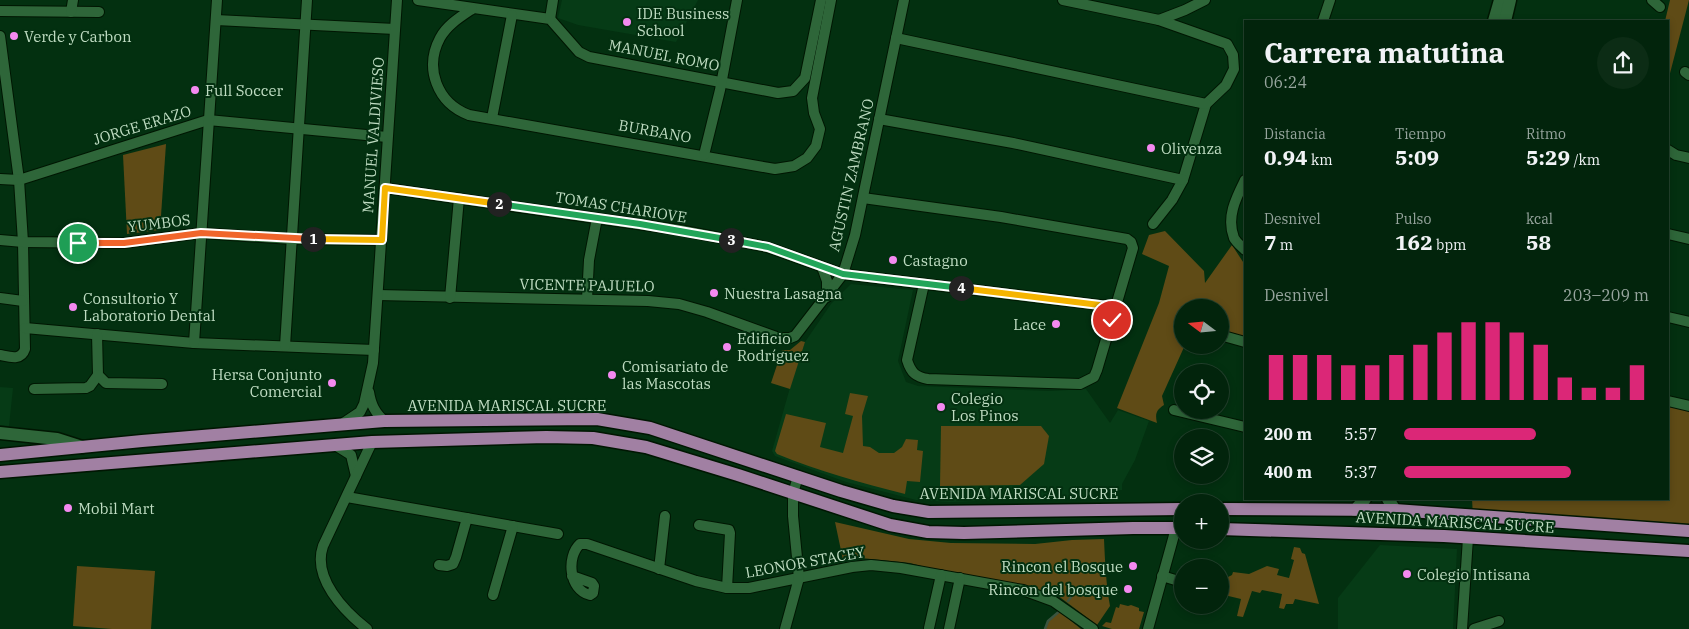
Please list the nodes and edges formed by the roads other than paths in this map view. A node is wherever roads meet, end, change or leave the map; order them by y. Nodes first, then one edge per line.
1 (73, 0) edge
2 (218, 0) edge
3 (308, 0) edge
4 (397, 0) edge
5 (418, 0) edge
6 (553, 0) edge
7 (737, 0) edge
8 (821, 0) edge
9 (832, 0) edge
10 (904, 0) edge
11 (1063, 0) edge
12 (1205, 0) edge
13 (1330, 0) edge
14 (1500, 0) edge
15 (1510, 0) edge
16 (472, 9) junction
17 (1185, 10) junction
18 (0, 11) edge
19 (71, 12) junction
20 (99, 12) dead end
21 (512, 15) junction
22 (550, 19) junction
23 (216, 20) junction
24 (1159, 20) junction
25 (1323, 20) edge
26 (1494, 20) edge
27 (1505, 20) edge
28 (306, 26) junction
29 (395, 29) junction
30 (1188, 30) junction
31 (0, 36) edge
32 (896, 38) junction
33 (722, 81) junction
34 (1206, 104) junction
35 (492, 118) junction
36 (880, 119) junction
37 (208, 120) junction
38 (300, 129) junction
39 (387, 137) junction
40 (1669, 151) edge
41 (704, 155) junction
42 (1689, 158) edge
43 (0, 179) edge
44 (19, 180) junction
45 (1183, 180) junction
46 (1244, 182) edge
47 (385, 188) junction
48 (459, 198) junction
49 (863, 198) junction
50 (597, 218) junction
51 (1153, 224) dead end
52 (201, 233) junction
53 (1669, 234) edge
54 (292, 239) junction
55 (1689, 239) edge
56 (0, 240) edge
57 (382, 240) junction
58 (23, 242) junction
59 (1244, 249) edge
60 (822, 267) junction
61 (843, 274) junction
62 (924, 284) junction
63 (378, 295) junction
64 (827, 297) junction
65 (0, 298) edge
66 (450, 298) junction
67 (587, 299) junction
68 (23, 301) junction
69 (1116, 307) junction
70 (1669, 317) edge
71 (1689, 322) edge
72 (25, 328) junction
73 (97, 334) junction
74 (790, 338) joint
75 (1229, 338) edge
76 (1244, 342) edge
77 (194, 343) junction
78 (285, 346) junction
79 (374, 350) junction
80 (0, 355) edge
81 (98, 375) junction
82 (162, 384) dead end
83 (34, 389) dead end
84 (368, 391) junction
85 (1669, 401) edge
86 (1689, 406) edge
87 (1212, 419) edge
88 (384, 421) junction
89 (465, 421) junction
90 (340, 425) junction
91 (1244, 427) edge
92 (0, 432) edge
93 (465, 439) junction
94 (372, 442) junction
95 (334, 444) junction
96 (82, 447) junction
97 (0, 455) edge
98 (0, 472) edge
99 (356, 476) junction
100 (798, 476) junction
101 (792, 494) junction
102 (348, 497) junction
103 (1364, 500) edge
104 (1389, 500) edge
105 (1174, 509) edge
106 (1229, 509) edge
107 (1355, 510) junction
108 (1395, 510) junction
109 (665, 516) dead end
110 (467, 518) junction
111 (699, 525) dead end
112 (513, 526) junction
113 (1174, 528) edge
114 (1229, 529) edge
115 (1689, 530) edge
116 (558, 534) dead end
117 (1468, 538) junction
118 (1174, 542) edge
119 (1689, 551) edge
120 (439, 565) dead end
121 (659, 569) junction
122 (940, 575) junction
123 (572, 576) dead end
124 (1162, 576) junction
125 (799, 578) junction
126 (960, 578) junction
127 (1174, 580) edge
128 (727, 588) junction
129 (493, 595) dead end
130 (1500, 621) dead end
131 (929, 628) edge
132 (367, 629) edge
133 (785, 629) edge
134 (949, 629) edge
135 (1093, 629) edge
136 (1148, 629) edge
137 (1462, 629) edge
138 (1474, 629) edge

1 - 19 street
2 - 23 street
3 - 28 street
4 - 29 street, MANUEL VALDIVIESO
5 - 16 street
6 - 22 street
7 - 33 street
8 - 33 street, MANUEL ROMO
9 - 41 street, BURBANO
10 - 32 street, AGUSTIN ZAMBRANO
11 - 24 street
12 - 17 street
13 - 25 street
14 - 26 main road
15 - 27 main road
16 - 21 street
16 - 35 street, BURBANO
17 - 24 street
17 - 30 street
18 - 19 street
19 - 20 street
21 - 22 street
21 - 35 street
22 - 33 street, MANUEL ROMO
23 - 28 street
23 - 37 street
24 - 30 street
28 - 29 street
28 - 38 street
29 - 39 street, MANUEL VALDIVIESO
30 - 34 street
31 - 44 street
32 - 34 street
32 - 36 street, AGUSTIN ZAMBRANO
33 - 41 street
34 - 45 street
35 - 41 street, BURBANO
36 - 45 street
36 - 49 street, AGUSTIN ZAMBRANO
37 - 38 street, JORGE ERAZO
37 - 44 street, JORGE ERAZO
37 - 52 street
38 - 39 street, JORGE ERAZO
38 - 54 street
39 - 47 street, MANUEL VALDIVIESO
40 - 42 street
43 - 44 street, JORGE ERAZO
44 - 58 street
45 - 51 street
46 - 59 street
47 - 48 street, TOMAS CHARIOVE
47 - 57 street, MANUEL VALDIVIESO
48 - 50 street, TOMAS CHARIOVE
48 - 66 street
49 - 61 street, AGUSTIN ZAMBRANO
49 - 69 street
50 - 60 street, TOMAS CHARIOVE
50 - 67 street
52 - 54 street, YUMBOS
52 - 58 street, YUMBOS
52 - 77 street
53 - 55 street
54 - 57 street, YUMBOS
54 - 78 street
56 - 58 street, YUMBOS
57 - 63 street, MANUEL VALDIVIESO
58 - 68 street
60 - 61 street, TOMAS CHARIOVE
60 - 64 street
61 - 62 street, TOMAS CHARIOVE
61 - 64 street, AGUSTIN ZAMBRANO
62 - 69 street, TOMAS CHARIOVE
62 - 69 street
63 - 66 street, VICENTE PAJUELO
63 - 79 street, MANUEL VALDIVIESO
64 - 74 street, AGUSTIN ZAMBRANO
65 - 68 street
66 - 67 street, VICENTE PAJUELO
67 - 74 street, VICENTE PAJUELO
68 - 72 street
70 - 71 street
72 - 73 street
72 - 80 street
73 - 77 street
73 - 81 street
75 - 76 street
77 - 78 street
78 - 79 street
79 - 84 street, MANUEL VALDIVIESO
81 - 82 street
81 - 83 street
84 - 88 street, MANUEL VALDIVIESO
84 - 90 street, MANUEL VALDIVIESO
85 - 86 street
87 - 91 street
88 - 89 main road, AVENIDA MARISCAL SUCRE
88 - 90 main road, AVENIDA MARISCAL SUCRE
89 - 93 main road
89 - 100 main road, AVENIDA MARISCAL SUCRE
90 - 96 main road, AVENIDA MARISCAL SUCRE
92 - 96 main road
93 - 94 main road
93 - 101 main road
94 - 95 main road
94 - 99 street
95 - 98 main road
95 - 99 street
96 - 97 main road, AVENIDA MARISCAL SUCRE
99 - 102 street
100 - 101 street
100 - 105 main road, AVENIDA MARISCAL SUCRE
101 - 113 main road
101 - 125 street
102 - 110 street
102 - 132 street
103 - 107 main road
104 - 108 main road
106 - 107 main road, AVENIDA MARISCAL SUCRE
107 - 108 main road, AVENIDA MARISCAL SUCRE
108 - 115 main road, AVENIDA MARISCAL SUCRE
109 - 121 street
110 - 112 street
110 - 120 street
111 - 128 street
112 - 116 street
112 - 129 street
114 - 117 main road, AVENIDA MARISCAL SUCRE
117 - 119 main road, AVENIDA MARISCAL SUCRE
117 - 137 street
118 - 124 street
121 - 123 street, LEONOR STACEY
121 - 128 street, LEONOR STACEY
122 - 125 street, LEONOR STACEY
122 - 126 street, LEONOR STACEY
122 - 131 street
124 - 127 street
124 - 136 street
125 - 128 street, LEONOR STACEY
125 - 133 street
126 - 134 street
126 - 135 street, LEONOR STACEY
130 - 138 street

